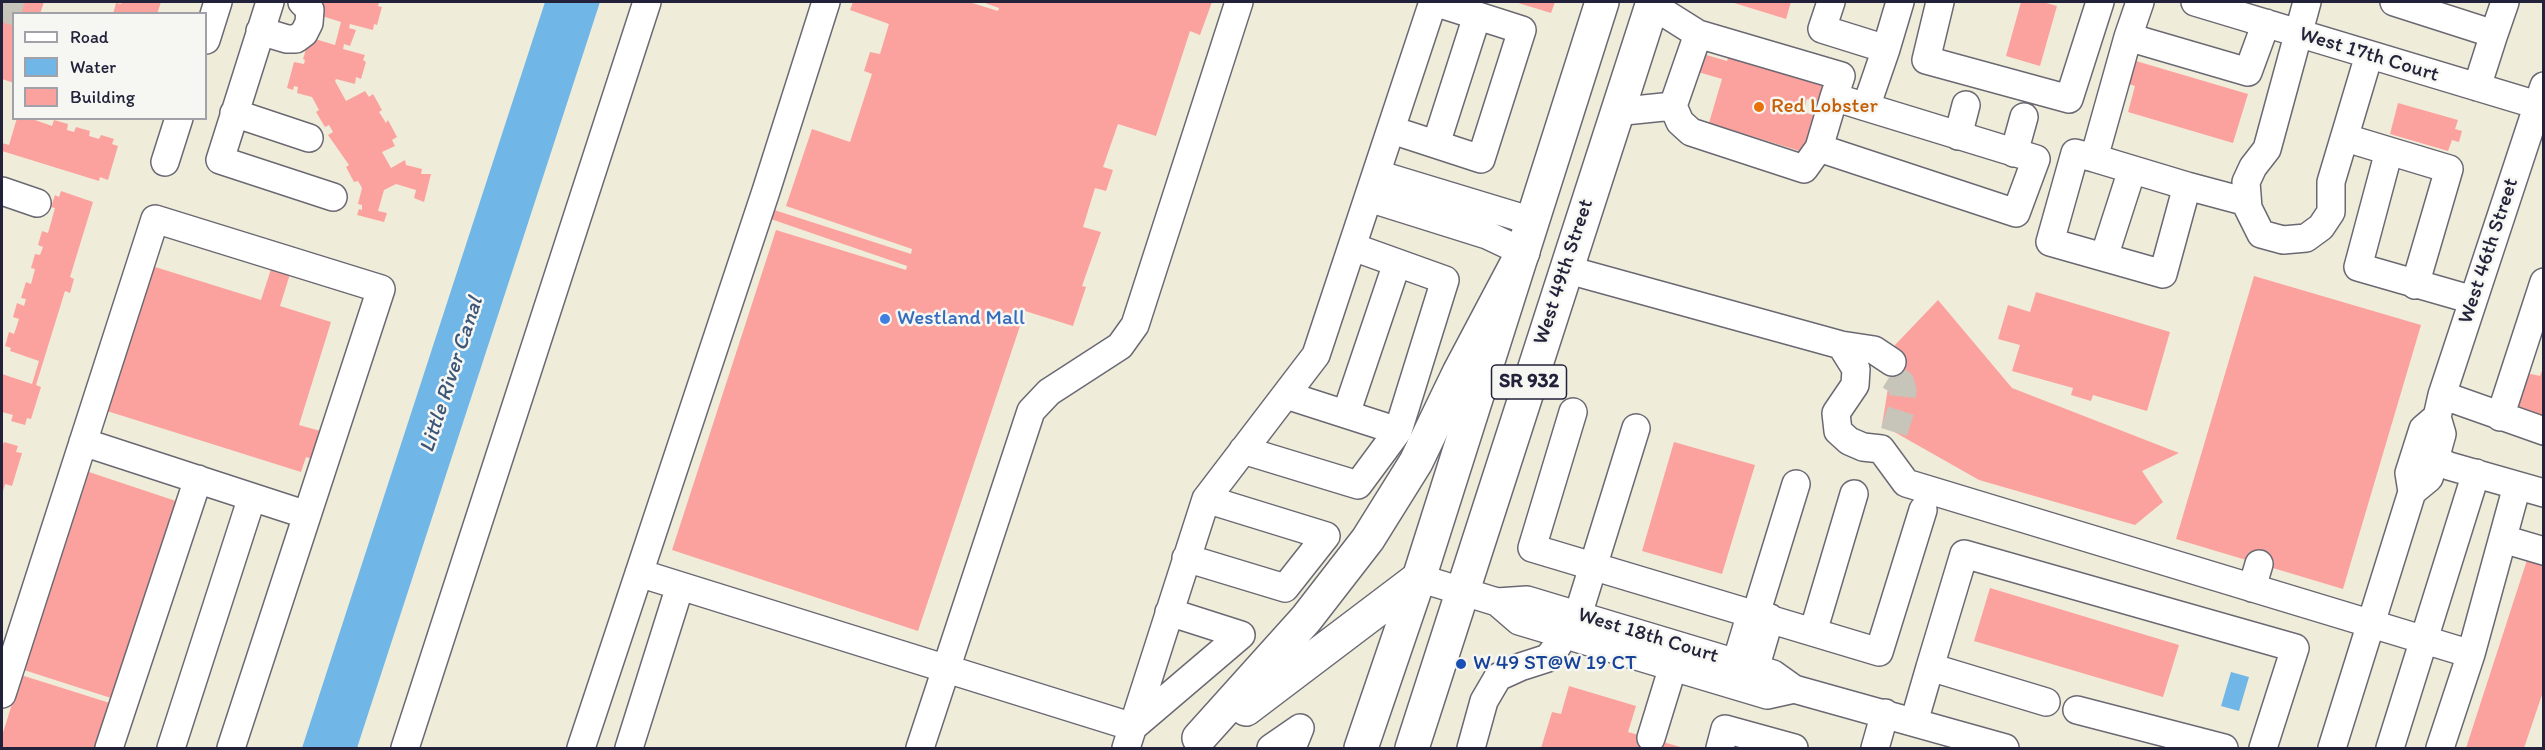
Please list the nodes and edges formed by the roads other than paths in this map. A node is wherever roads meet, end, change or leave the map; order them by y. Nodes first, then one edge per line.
1 (218, 2) edge
2 (270, 2) edge
3 (302, 2) edge
4 (647, 2) edge
5 (826, 2) edge
6 (1239, 2) edge
7 (1434, 2) edge
8 (1602, 2) edge
9 (1831, 2) edge
10 (1900, 2) edge
11 (1940, 2) edge
12 (2100, 2) edge
13 (2140, 2) edge
14 (2194, 2) edge
15 (2307, 2) edge
16 (2394, 2) edge
17 (2505, 2) edge
18 (1652, 3) edge
19 (2448, 10) edge
20 (1477, 16) junction
21 (2266, 23) junction
22 (260, 31) junction
23 (2299, 33) junction
24 (1698, 34) junction
25 (2494, 34) junction
26 (207, 37) edge
27 (2128, 37) junction
28 (1886, 49) junction
29 (2369, 55) junction
30 (2477, 87) junction
31 (1834, 97) junction
32 (2541, 100) edge
33 (1966, 105) dead end
34 (1673, 106) junction
35 (1866, 107) junction
36 (1616, 112) junction
37 (234, 113) junction
38 (2024, 117) dead end
39 (178, 120) edge
40 (1392, 130) junction
41 (1958, 136) junction
42 (309, 138) dead end
43 (2346, 138) junction
44 (1436, 144) junction
45 (1819, 148) junction
46 (2389, 151) junction
47 (2014, 153) junction
48 (2094, 158) junction
49 (165, 162) dead end
50 (2132, 170) junction
51 (1373, 186) junction
52 (2187, 186) junction
53 (2, 191) edge
54 (333, 197) dead end
55 (37, 202) dead end
56 (2247, 202) junction
57 (1528, 236) junction
58 (1353, 247) junction
59 (2104, 257) junction
60 (1397, 263) junction
61 (1565, 269) junction
62 (2544, 282) edge
63 (2415, 285) junction
64 (2473, 300) junction
65 (1841, 345) junction
66 (1286, 394) junction
67 (1851, 394) junction
68 (2439, 406) junction
69 (1573, 412) dead end
70 (1346, 414) junction
71 (2500, 417) junction
72 (1636, 428) dead end
73 (1398, 431) junction
74 (2544, 431) edge
75 (83, 442) junction
76 (1243, 450) junction
77 (2435, 459) junction
78 (2476, 473) junction
79 (198, 479) junction
80 (1796, 484) dead end
81 (2517, 486) junction
82 (2412, 492) junction
83 (2544, 493) edge
84 (1854, 494) dead end
85 (252, 497) junction
86 (1206, 499) junction
87 (1923, 510) dead end
88 (307, 515) junction
89 (2503, 538) junction
90 (2544, 551) edge
91 (1186, 558) junction
92 (1593, 566) junction
93 (639, 573) junction
94 (1419, 578) junction
95 (680, 586) junction
96 (1463, 591) junction
97 (1169, 612) junction
98 (1759, 615) junction
99 (2371, 624) junction
100 (1570, 625) junction
101 (1813, 632) junction
102 (2422, 640) junction
103 (2471, 654) junction
104 (1676, 656) junction
105 (1745, 666) junction
106 (1930, 667) junction
107 (946, 670) junction
108 (1385, 678) junction
109 (1794, 689) junction
110 (2, 694) edge
111 (2046, 702) dead end
112 (2077, 710) dead end
113 (1885, 713) junction
114 (1914, 722) junction
115 (1129, 738) edge
116 (1651, 738) dead end
117 (1193, 743) edge
118 (109, 748) edge
119 (171, 748) edge
120 (231, 748) edge
121 (405, 748) edge
122 (581, 748) edge
123 (629, 748) edge
124 (920, 748) edge
125 (1271, 748) edge
126 (1292, 748) edge
127 (1347, 748) edge
128 (1361, 748) edge
129 (1412, 748) edge
130 (1471, 748) edge
131 (1720, 748) edge
132 (1794, 748) edge
133 (1875, 748) edge
134 (2005, 748) edge
135 (2224, 748) edge
136 (2263, 748) edge
137 (2332, 748) edge
138 (2390, 748) edge
139 (2440, 748) edge

1 - 26 street
2 - 22 street
3 - 22 street
4 - 121 street
5 - 93 street
6 - 107 street
7 - 20 street
7 - 40 street
8 - 57 main road, SR 932
9 - 28 street
10 - 28 street
11 - 12 street
13 - 27 street
14 - 21 street, West 17th Court
15 - 23 street
16 - 19 street
17 - 25 street
18 - 24 street
18 - 36 main road, West 49th Street / SR 932
19 - 25 street
20 - 44 street
20 - 44 street
21 - 23 street, West 17th Court
21 - 27 street
22 - 37 street
23 - 29 street, West 17th Court
23 - 56 street
24 - 31 street
24 - 34 street
25 - 30 street
27 - 48 street
28 - 35 street
29 - 30 street, West 17th Court
29 - 43 street
30 - 32 street, West 17th Court
31 - 35 street
31 - 45 street
32 - 64 street, West 46th Street
33 - 41 street
34 - 36 street
34 - 45 street
35 - 41 street
36 - 61 main road, West 49th Street / SR 932
37 - 42 street
37 - 54 street
38 - 47 street
39 - 49 street
40 - 44 street
40 - 51 street
41 - 47 street
43 - 46 street
43 - 56 street
45 - 47 street
46 - 63 street
46 - 63 street
48 - 50 street
48 - 59 street
50 - 52 street
50 - 59 street
51 - 57 street
51 - 58 street
52 - 56 street
52 - 59 street
53 - 55 street
57 - 94 main road, SR 932
57 - 117 main road
58 - 60 street
58 - 66 street
60 - 70 street
60 - 73 street
61 - 65 street
61 - 96 main road, West 49th Street / SR 932
62 - 71 street
63 - 64 street
64 - 68 street, West 46th Street
65 - 67 street
65 - 67 street
66 - 70 street
66 - 76 street
67 - 99 street
68 - 71 street
68 - 77 street, West 46th Street
68 - 82 street, West 46th Street
69 - 92 street
70 - 73 street
71 - 74 street
72 - 92 street
73 - 76 street
75 - 79 street
75 - 88 street
75 - 110 street
76 - 86 street
77 - 78 street
77 - 82 street, West 46th Street
78 - 81 street
78 - 102 street
79 - 85 street
79 - 118 street
80 - 98 street
81 - 83 street
81 - 89 street
82 - 99 street, West 46th Street
84 - 101 street
85 - 88 street
85 - 119 street
86 - 91 street
86 - 91 street
87 - 101 street
88 - 120 street
89 - 90 street
89 - 103 street
91 - 97 street
92 - 98 street
92 - 100 street
93 - 95 street
93 - 122 street
94 - 96 street, West 18th Court
94 - 108 main road, SR 932
94 - 117 main road
95 - 107 street
95 - 123 street
96 - 100 street, West 18th Court
96 - 129 main road, West 49th Street / SR 932
97 - 115 street
97 - 115 street
98 - 101 street
98 - 105 street
99 - 102 street
99 - 137 street, West 46th Street
100 - 104 street, West 18th Court
100 - 130 street
102 - 103 street
102 - 138 street
103 - 139 street
104 - 105 street, West 18th Court
104 - 109 street, West 18th Court
104 - 116 street
105 - 109 street, West 18th Court
106 - 111 street
106 - 114 street
106 - 136 street
107 - 115 street
107 - 124 street
108 - 127 main road
108 - 128 main road, SR 932
109 - 113 street, West 18th Court
112 - 135 street
113 - 114 street, West 18th Court
113 - 133 street
114 - 134 street, West 18th Court
125 - 126 street
131 - 132 street

